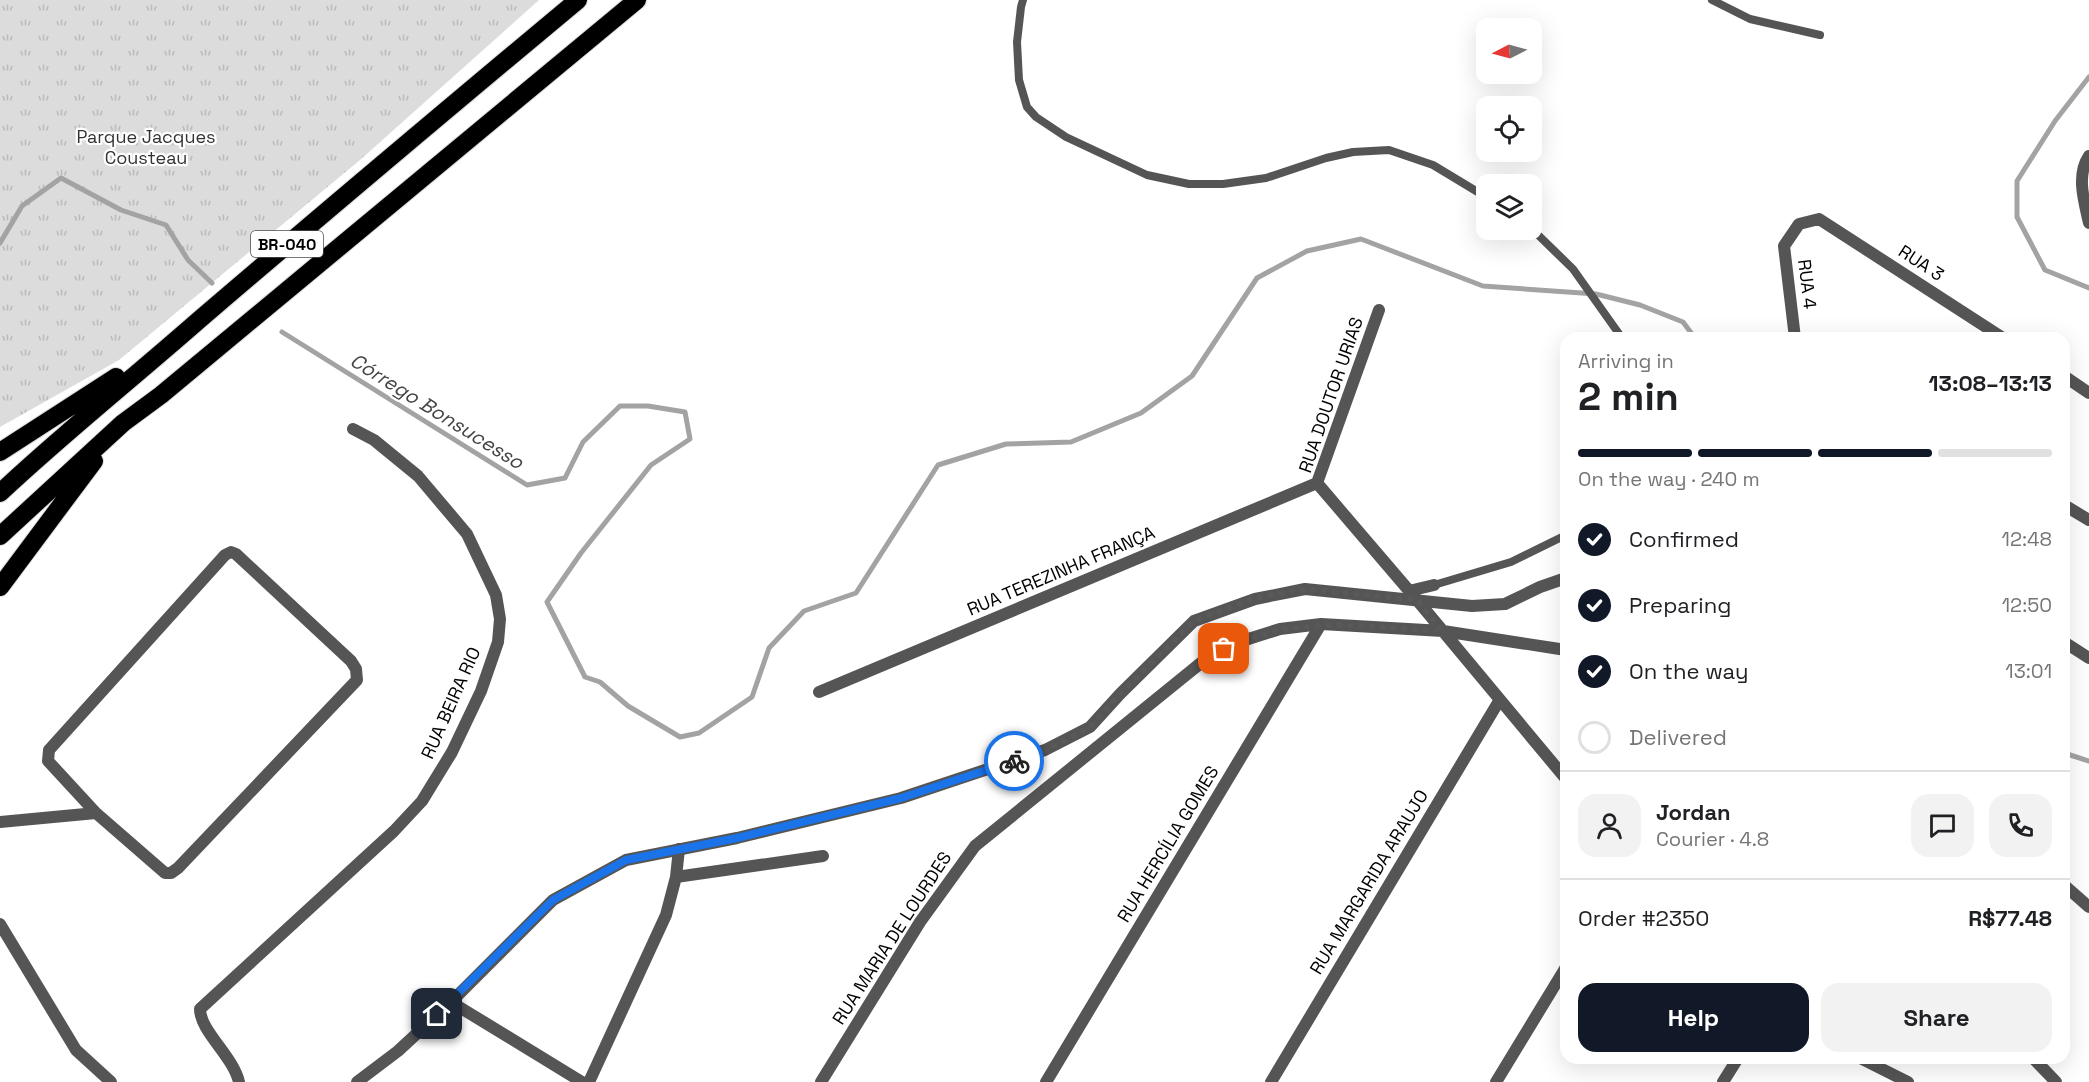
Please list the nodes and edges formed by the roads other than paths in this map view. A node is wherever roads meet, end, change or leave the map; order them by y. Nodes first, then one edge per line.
1 (578, 0) edge
2 (637, 0) edge
3 (1023, 0) edge
4 (1712, 0) edge
5 (1820, 35) dead end
6 (2089, 156) edge
7 (1476, 191) edge
8 (1818, 219) joint
9 (2089, 223) edge
10 (1542, 239) edge
11 (1379, 310) dead end
12 (197, 322) junction
13 (1618, 332) edge
14 (1794, 332) edge
15 (1994, 332) edge
16 (2070, 380) edge
17 (2089, 393) edge
18 (123, 423) junction
19 (353, 429) dead end
20 (0, 452) edge
21 (1317, 483) junction
22 (0, 493) edge
23 (2070, 509) edge
24 (2089, 520) edge
25 (0, 536) edge
26 (1560, 538) edge
27 (1560, 580) edge
28 (1434, 585) joint
29 (0, 587) edge
30 (1413, 596) junction
31 (1321, 624) junction
32 (1443, 631) junction
33 (2070, 646) edge
34 (1560, 649) edge
35 (2089, 658) edge
36 (819, 692) dead end
37 (1499, 701) junction
38 (1560, 772) edge
39 (96, 813) junction
40 (0, 822) edge
41 (679, 849) junction
42 (823, 856) dead end
43 (676, 877) junction
44 (2070, 890) edge
45 (2089, 907) edge
46 (0, 924) edge
47 (1560, 976) edge
48 (451, 1002) junction
49 (1734, 1064) edge
50 (1872, 1064) edge
51 (2039, 1064) edge
52 (111, 1082) edge
53 (239, 1082) edge
54 (357, 1082) edge
55 (582, 1082) edge
56 (589, 1082) edge
57 (821, 1082) edge
58 (1046, 1082) edge
59 (1271, 1082) edge
60 (1496, 1082) edge
61 (1723, 1082) edge
62 (1908, 1082) edge
63 (2056, 1082) edge

1 - 12 highway, BR-040
2 - 18 highway, BR-040
3 - 7 lane
4 - 5 lane
6 - 9 street
8 - 14 street, RUA 4
8 - 15 street, RUA 3
10 - 13 lane
11 - 21 street, RUA DOUTOR URIAS
12 - 20 highway
12 - 22 highway, BR-040
16 - 17 street
18 - 25 highway, BR-040
18 - 29 highway
19 - 53 street, RUA BEIRA RIO
21 - 30 street, RUA DOUTOR URIAS
21 - 36 street, RUA TEREZINHA FRANÇA
23 - 24 street
26 - 28 lane
27 - 30 street
28 - 30 street
30 - 32 street, RUA DOUTOR URIAS
30 - 41 street
31 - 32 street, RUA MARIA DE LOURDES
31 - 57 street, RUA MARIA DE LOURDES
31 - 58 street, RUA HERCÍLIA GOMES
32 - 34 street, RUA MARIA DE LOURDES
32 - 37 street, RUA DOUTOR URIAS
33 - 35 street
37 - 38 street, RUA DOUTOR URIAS
37 - 59 street, RUA MARGARIDA ARAUJO
39 - 39 street
39 - 40 street
41 - 43 street
41 - 48 street
42 - 43 street
43 - 56 street
44 - 45 street
46 - 52 street
47 - 60 street
48 - 54 street
48 - 55 street
49 - 61 street
50 - 62 street
51 - 63 street

